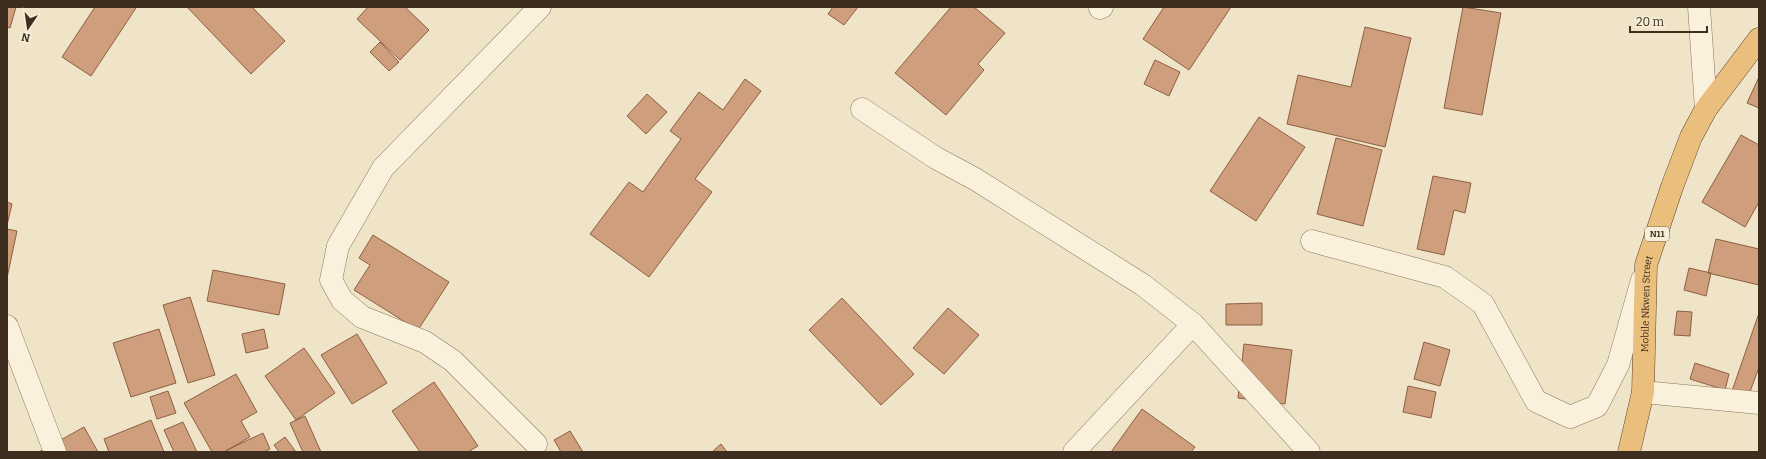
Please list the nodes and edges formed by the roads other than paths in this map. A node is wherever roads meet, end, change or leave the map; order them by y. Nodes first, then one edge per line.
1 (540, 7) edge
2 (1699, 7) edge
3 (1759, 40) edge
4 (862, 109) dead end
5 (1706, 109) junction
6 (1312, 241) dead end
7 (1646, 265) junction
8 (1194, 324) junction
9 (7, 326) edge
10 (1643, 392) junction
11 (1759, 403) edge
12 (536, 444) dead end
13 (55, 452) edge
14 (1074, 452) edge
15 (1309, 452) edge
16 (1630, 452) edge

1 - 12 street
2 - 5 street
3 - 5 highway, Mobile Nkwen Street / N11
4 - 8 street
5 - 7 highway, Mobile Nkwen Street / N11
6 - 7 street
7 - 10 highway, Mobile Nkwen Street / N11
8 - 14 street
8 - 15 street
9 - 13 street
10 - 11 street
10 - 16 highway, Mobile Nkwen Street / N11

